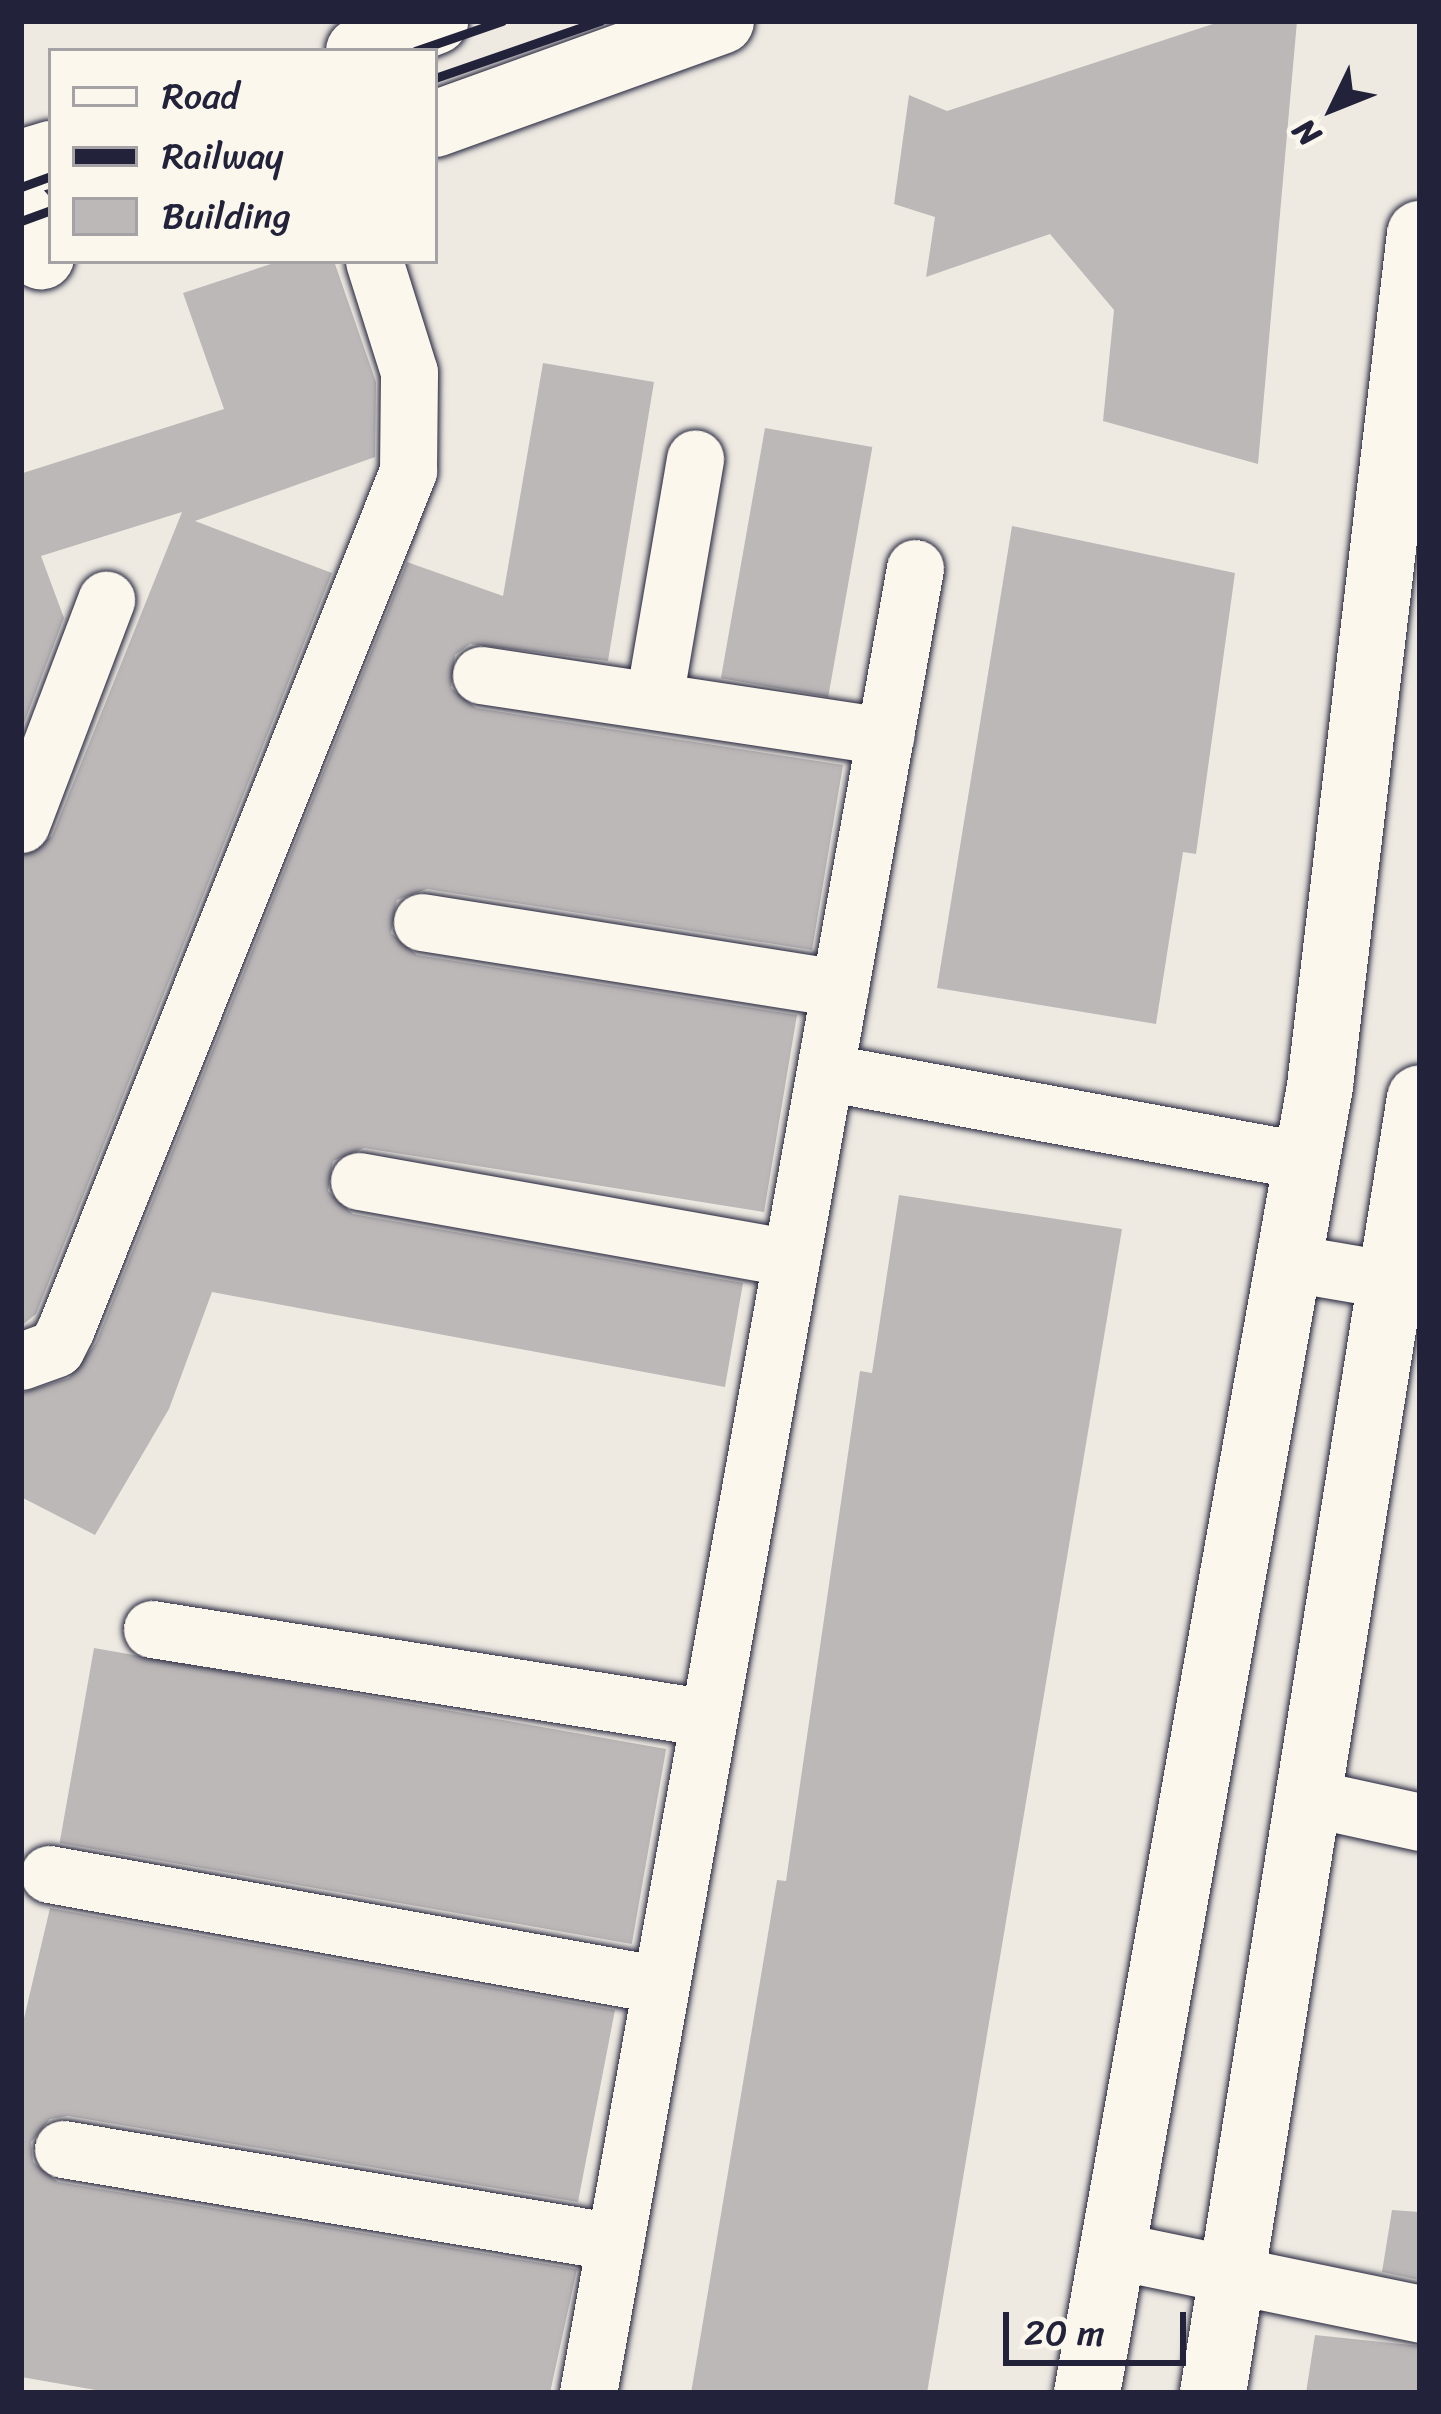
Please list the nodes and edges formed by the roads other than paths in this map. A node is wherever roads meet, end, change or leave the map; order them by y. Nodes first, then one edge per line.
1 (435, 21) edge
2 (721, 21) edge
3 (367, 48) edge
4 (438, 123) edge
5 (1420, 234) edge
6 (375, 264) edge
7 (695, 458) dead end
8 (915, 568) dead end
9 (106, 600) dead end
10 (481, 676) dead end
11 (654, 699) junction
12 (885, 736) junction
13 (21, 824) edge
14 (422, 922) dead end
15 (840, 988) junction
16 (825, 1072) junction
17 (1420, 1098) edge
18 (1305, 1161) junction
19 (359, 1181) dead end
20 (791, 1258) junction
21 (1291, 1263) junction
22 (1408, 1282) edge
23 (21, 1361) edge
24 (152, 1629) dead end
25 (708, 1718) junction
26 (1310, 1798) junction
27 (1420, 1822) edge
28 (49, 1874) dead end
29 (661, 1985) junction
30 (63, 2149) dead end
31 (615, 2242) junction
32 (1112, 2250) junction
33 (1232, 2272) junction
34 (1420, 2314) edge
35 (588, 2393) edge
36 (1087, 2393) edge
37 (1213, 2393) edge

1 - 3 street
2 - 4 street
5 - 18 street
6 - 23 street
7 - 11 street
8 - 12 street
9 - 13 street
10 - 11 street
11 - 12 street
12 - 15 street
14 - 15 street
15 - 16 street
16 - 18 street
16 - 20 street
17 - 22 street
18 - 21 street
19 - 20 street
20 - 25 street
21 - 22 street
21 - 32 street
22 - 26 street
24 - 25 street
25 - 29 street
26 - 27 street
26 - 33 street
28 - 29 street
29 - 31 street
30 - 31 street
31 - 35 street
32 - 33 street
32 - 36 street
33 - 34 street
33 - 37 street

